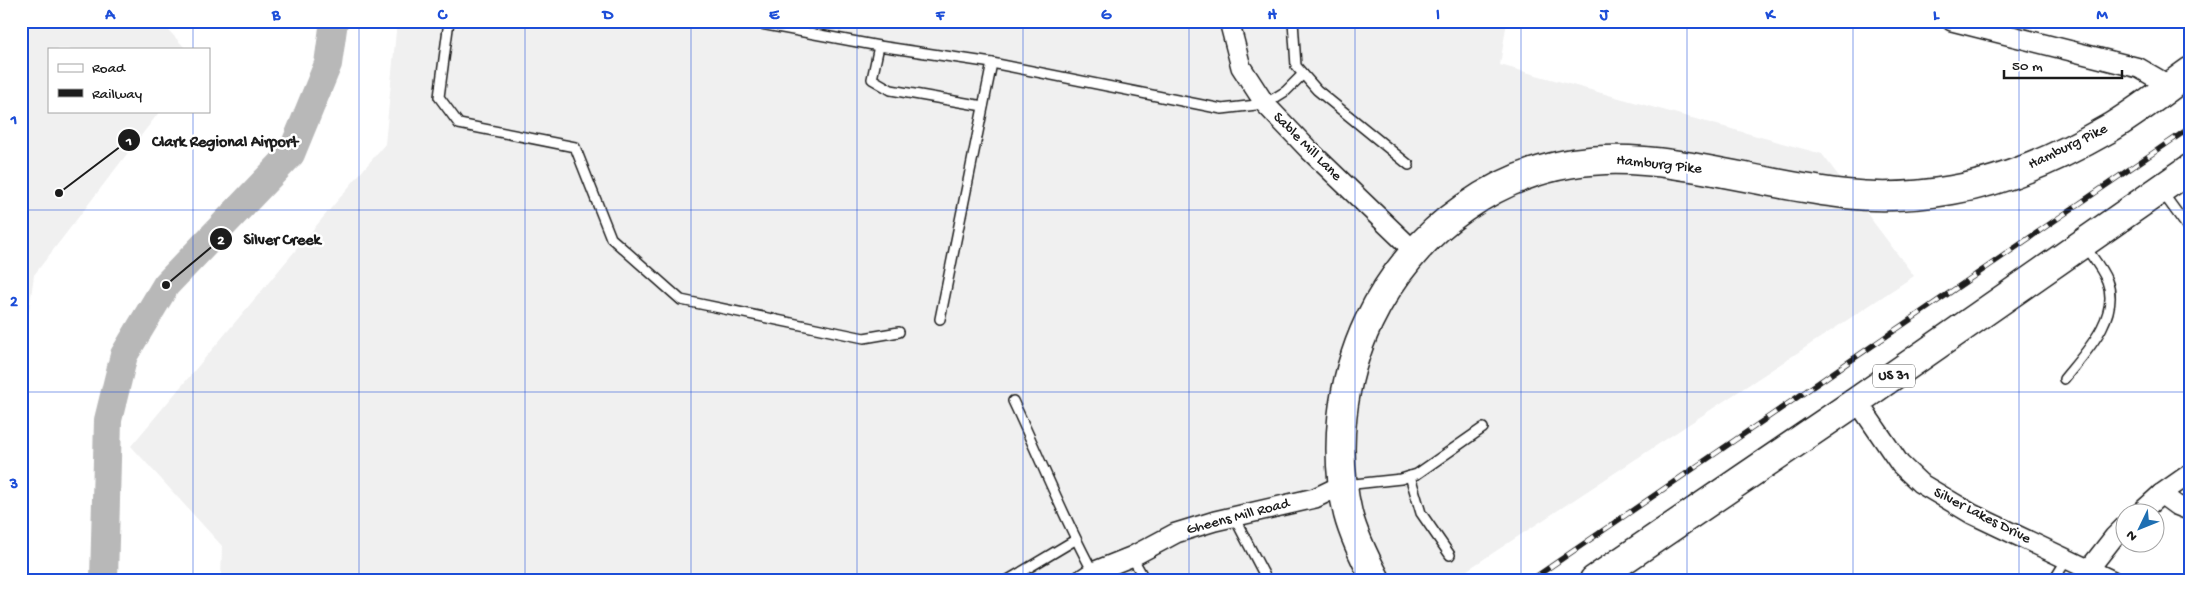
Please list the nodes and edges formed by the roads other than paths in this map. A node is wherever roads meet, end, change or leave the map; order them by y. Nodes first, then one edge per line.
1 (449, 21) edge
2 (745, 21) edge
3 (1229, 21) edge
4 (1293, 21) edge
5 (1952, 21) edge
6 (879, 46) junction
7 (992, 63) junction
8 (1303, 74) junction
9 (2180, 78) edge
10 (1265, 104) junction
11 (983, 106) junction
12 (1409, 165) dead end
13 (2191, 168) edge
14 (2160, 190) junction
15 (2191, 232) edge
16 (2083, 243) junction
17 (1415, 252) junction
18 (940, 319) dead end
19 (899, 332) dead end
20 (2064, 379) dead end
21 (1013, 401) dead end
22 (1858, 401) junction
23 (1483, 428) dead end
24 (2191, 473) edge
25 (1410, 476) junction
26 (1342, 485) junction
27 (2160, 494) junction
28 (2150, 504) edge
29 (2191, 511) edge
30 (1234, 517) junction
31 (2114, 537) edge
32 (1075, 540) junction
33 (1450, 554) dead end
34 (1132, 556) junction
35 (2067, 558) junction
36 (2089, 569) junction
37 (1087, 576) edge
38 (1008, 580) edge
39 (1145, 580) edge
40 (1267, 580) edge
41 (1376, 580) edge
42 (1594, 580) edge
43 (2054, 580) edge
44 (2111, 580) edge

1 - 19 lane
2 - 6 lane
3 - 10 street, Sable Mill Lane
4 - 8 lane
5 - 9 street
6 - 7 lane
6 - 11 lane
7 - 10 lane
7 - 11 lane
8 - 10 lane
8 - 12 lane
9 - 17 main road, Hamburg Pike
10 - 17 street, Sable Mill Lane
11 - 18 lane
13 - 14 main road, US 31
14 - 15 lane
14 - 16 main road, US 31
16 - 20 lane
16 - 22 main road, US 31
17 - 26 main road, Hamburg Pike
21 - 32 lane
22 - 35 street, Silver Lakes Drive
22 - 42 main road, US 31
23 - 25 lane
24 - 27 street
25 - 26 lane
25 - 33 lane
26 - 30 street, Gheens Mill Road
26 - 41 main road, Hamburg Pike
27 - 28 street
27 - 29 street
30 - 34 street, Gheens Mill Road
30 - 40 lane
31 - 36 street
32 - 37 lane
32 - 38 lane
34 - 37 street, Gheens Mill Road
34 - 39 lane
35 - 36 street, Silver Lakes Drive
35 - 43 lane
36 - 44 street, Silver Lakes Drive

